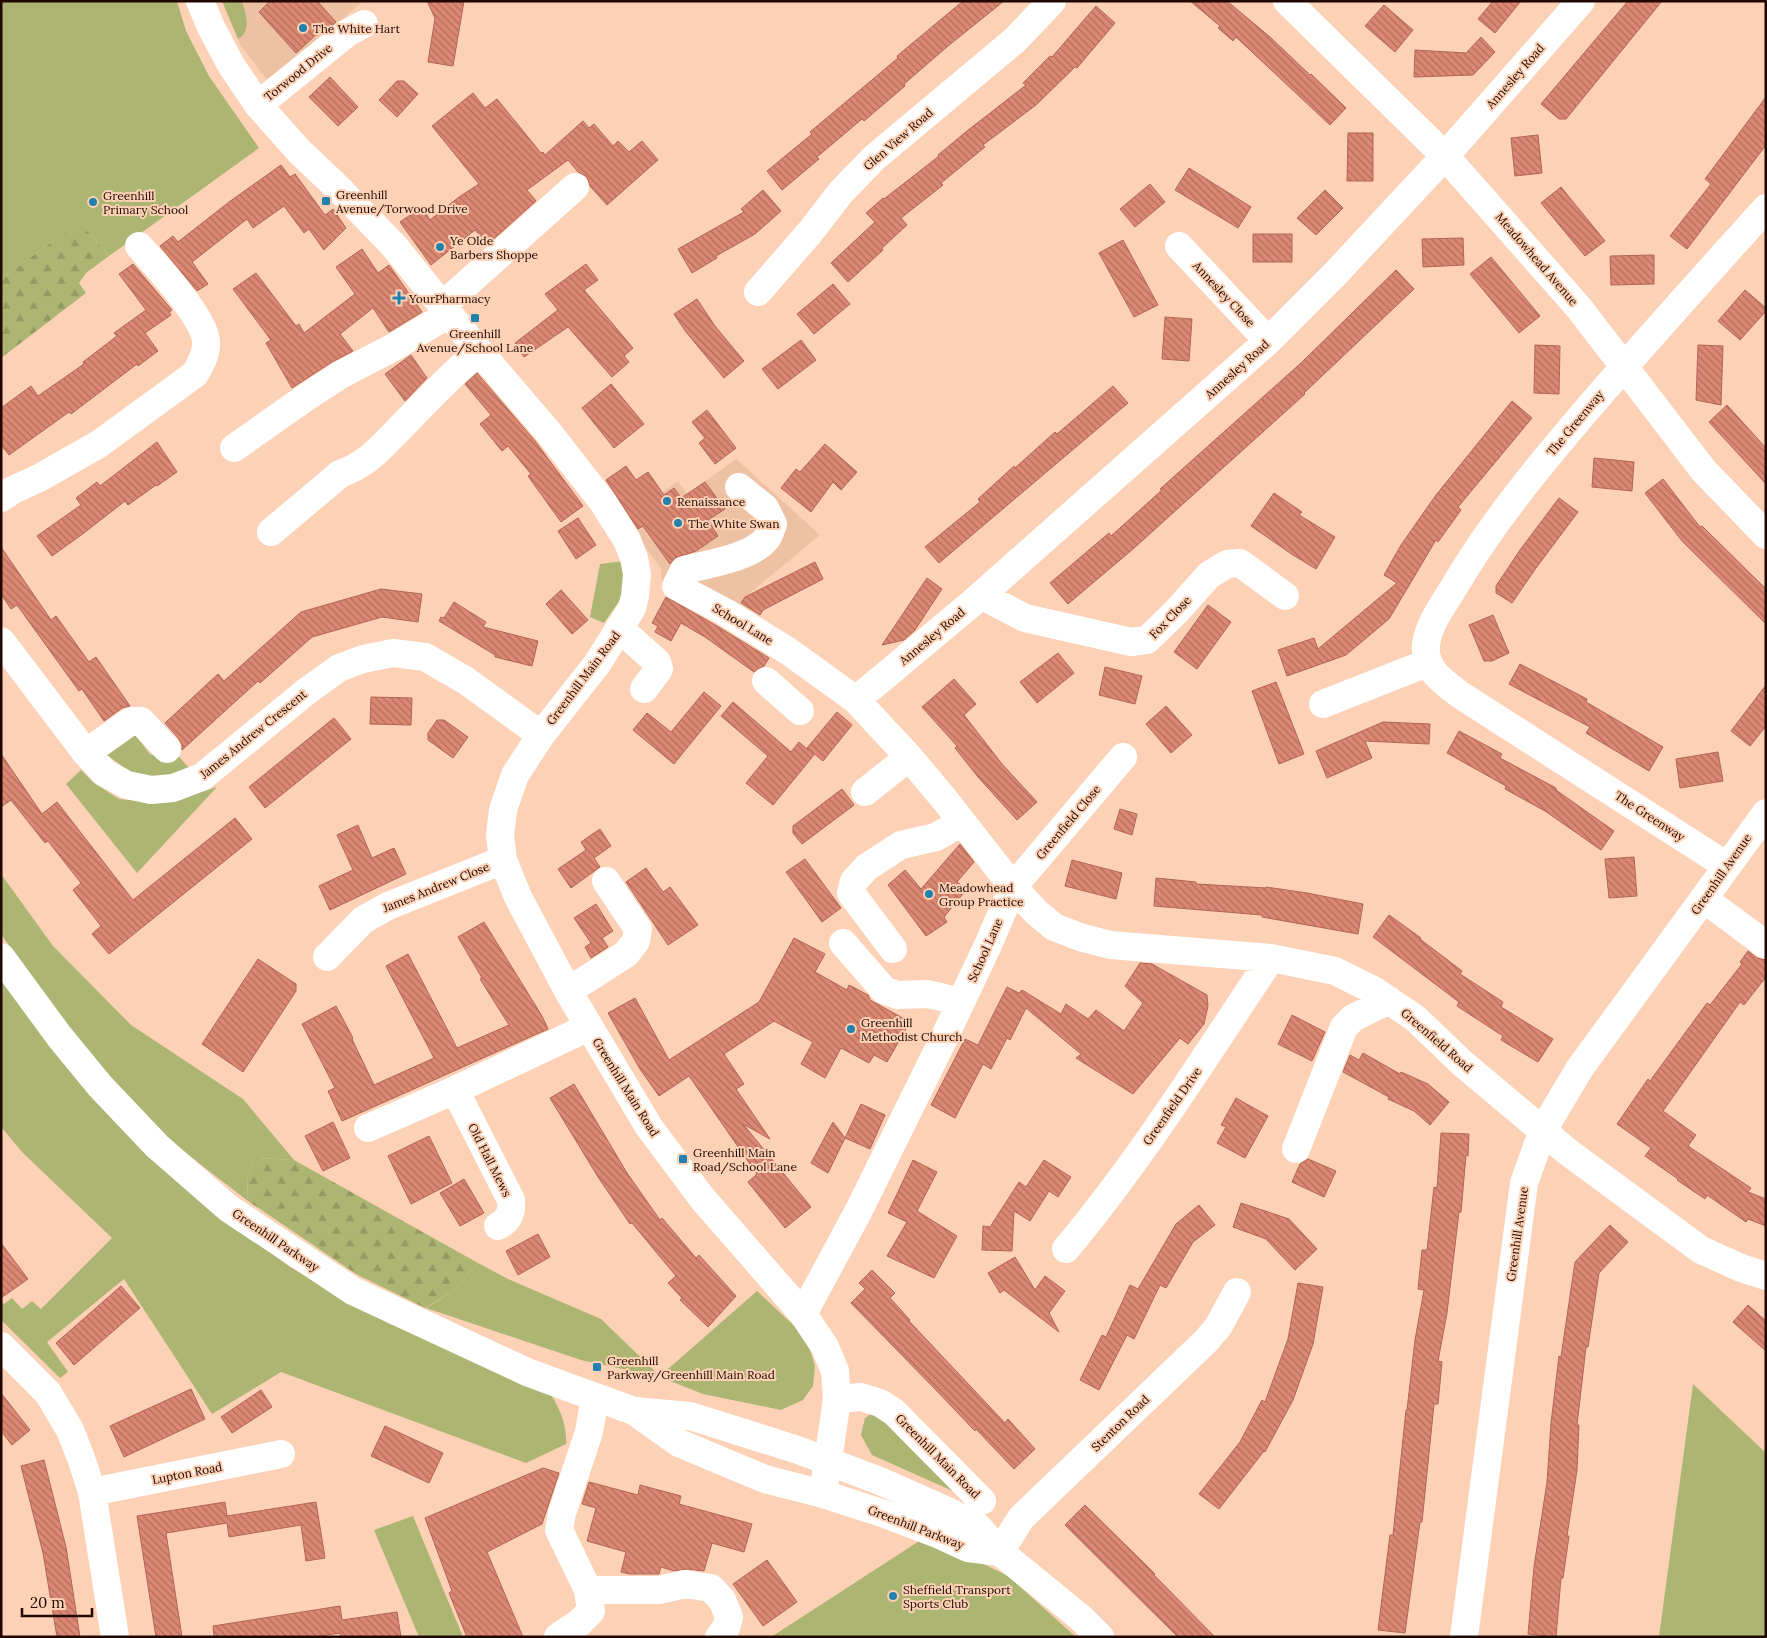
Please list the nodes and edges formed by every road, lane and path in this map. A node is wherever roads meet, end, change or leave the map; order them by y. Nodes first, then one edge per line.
1 (200, 1) edge
2 (1052, 1) edge
3 (1287, 1) edge
4 (1581, 1) edge
5 (364, 24) dead end
6 (258, 105) junction
7 (1445, 156) junction
8 (575, 187) dead end
9 (1766, 208) edge
10 (139, 246) dead end
11 (1179, 246) dead end
12 (758, 292) dead end
13 (446, 310) junction
14 (1268, 341) junction
15 (479, 351) junction
16 (1624, 366) junction
17 (234, 448) dead end
18 (739, 487) dead end
19 (1, 498) edge
20 (271, 532) dead end
21 (1766, 535) edge
22 (981, 595) junction
23 (1285, 596) dead end
24 (620, 629) junction
25 (1, 641) edge
26 (1427, 663) junction
27 (812, 668) junction
28 (644, 689) dead end
29 (783, 696) dead end
30 (856, 700) junction
31 (1323, 704) dead end
32 (541, 735) junction
33 (167, 749) dead end
34 (86, 753) junction
35 (909, 757) junction
36 (1123, 757) dead end
37 (865, 792) dead end
38 (1766, 812) edge
39 (962, 822) junction
40 (503, 860) junction
41 (1727, 866) junction
42 (606, 881) dead end
43 (1013, 887) junction
44 (1704, 900) junction
45 (843, 943) dead end
46 (1766, 945) edge
47 (893, 949) dead end
48 (1, 957) edge
49 (327, 957) dead end
50 (1271, 958) junction
51 (568, 991) junction
52 (1389, 1000) junction
53 (961, 1002) junction
54 (590, 1027) junction
55 (455, 1090) junction
56 (368, 1128) dead end
57 (1543, 1130) junction
58 (1296, 1150) dead end
59 (498, 1226) dead end
60 (1066, 1248) dead end
61 (1766, 1276) edge
62 (1237, 1292) dead end
63 (803, 1314) junction
64 (1, 1346) edge
65 (595, 1397) junction
66 (837, 1399) junction
67 (634, 1411) junction
68 (281, 1454) dead end
69 (828, 1461) junction
70 (92, 1492) junction
71 (822, 1494) junction
72 (982, 1501) dead end
73 (1000, 1552) junction
74 (588, 1590) junction
75 (114, 1637) edge
76 (558, 1637) edge
77 (719, 1637) edge
78 (1100, 1637) edge
79 (1464, 1637) edge

1 - 6 street, Greenhill Main Road
2 - 12 street, Glen View Road
3 - 7 street, Meadowhead Avenue
4 - 7 street, Annesley Road
5 - 6 street, Torwood Drive
6 - 13 street, Greenhill Main Road
7 - 14 street, Annesley Road
7 - 16 street, Meadowhead Avenue
8 - 13 street
9 - 16 street, The Greenway
10 - 19 street
11 - 14 street, Annesley Close
13 - 15 street, Greenhill Main Road
13 - 17 street
14 - 22 street, Annesley Road
15 - 20 street
15 - 24 street, Greenhill Main Road
16 - 21 street, Meadowhead Avenue
16 - 26 street, The Greenway
18 - 27 street, School Lane
22 - 23 street, Fox Close
22 - 30 street, Annesley Road
24 - 28 street
24 - 32 street, Greenhill Main Road
25 - 34 street, James Andrew Crescent
26 - 31 street
26 - 41 street, The Greenway
27 - 29 street
27 - 30 street, School Lane
30 - 35 street, School Lane
32 - 34 street, James Andrew Crescent
32 - 40 street, Greenhill Main Road
33 - 34 street
35 - 37 street
35 - 39 street, School Lane
36 - 43 street, Greenfield Close
38 - 41 street, Greenhill Avenue
39 - 43 street, School Lane
39 - 47 street
40 - 49 street, James Andrew Close
40 - 51 street, Greenhill Main Road
41 - 44 street, Greenhill Avenue
42 - 51 street
43 - 50 street, Greenfield Road
43 - 53 street, School Lane
44 - 46 street
44 - 57 street, Greenhill Avenue
45 - 53 street
48 - 65 street, Greenhill Parkway
50 - 52 street, Greenfield Road
50 - 60 street, Greenfield Drive
51 - 54 street, Greenhill Main Road
52 - 57 street, Greenfield Road
52 - 58 street
53 - 63 street, School Lane
54 - 55 street
54 - 63 street, Greenhill Main Road
55 - 56 street
55 - 59 street, Old Hall Mews
57 - 61 street, Greenfield Road
57 - 79 street, Greenhill Avenue
62 - 73 street, Stenton Road
63 - 66 street, Greenhill Main Road
64 - 70 street
65 - 67 street, Greenhill Parkway
65 - 74 street
66 - 69 street, Greenhill Main Road
66 - 72 street, Greenhill Main Road
67 - 69 street, Greenhill Parkway
67 - 71 street, Greenhill Parkway
68 - 70 street, Lupton Road
69 - 71 street, Greenhill Main Road
69 - 73 street, Greenhill Parkway
70 - 75 street
71 - 73 street, Greenhill Parkway
73 - 78 street
74 - 76 street
74 - 77 street

